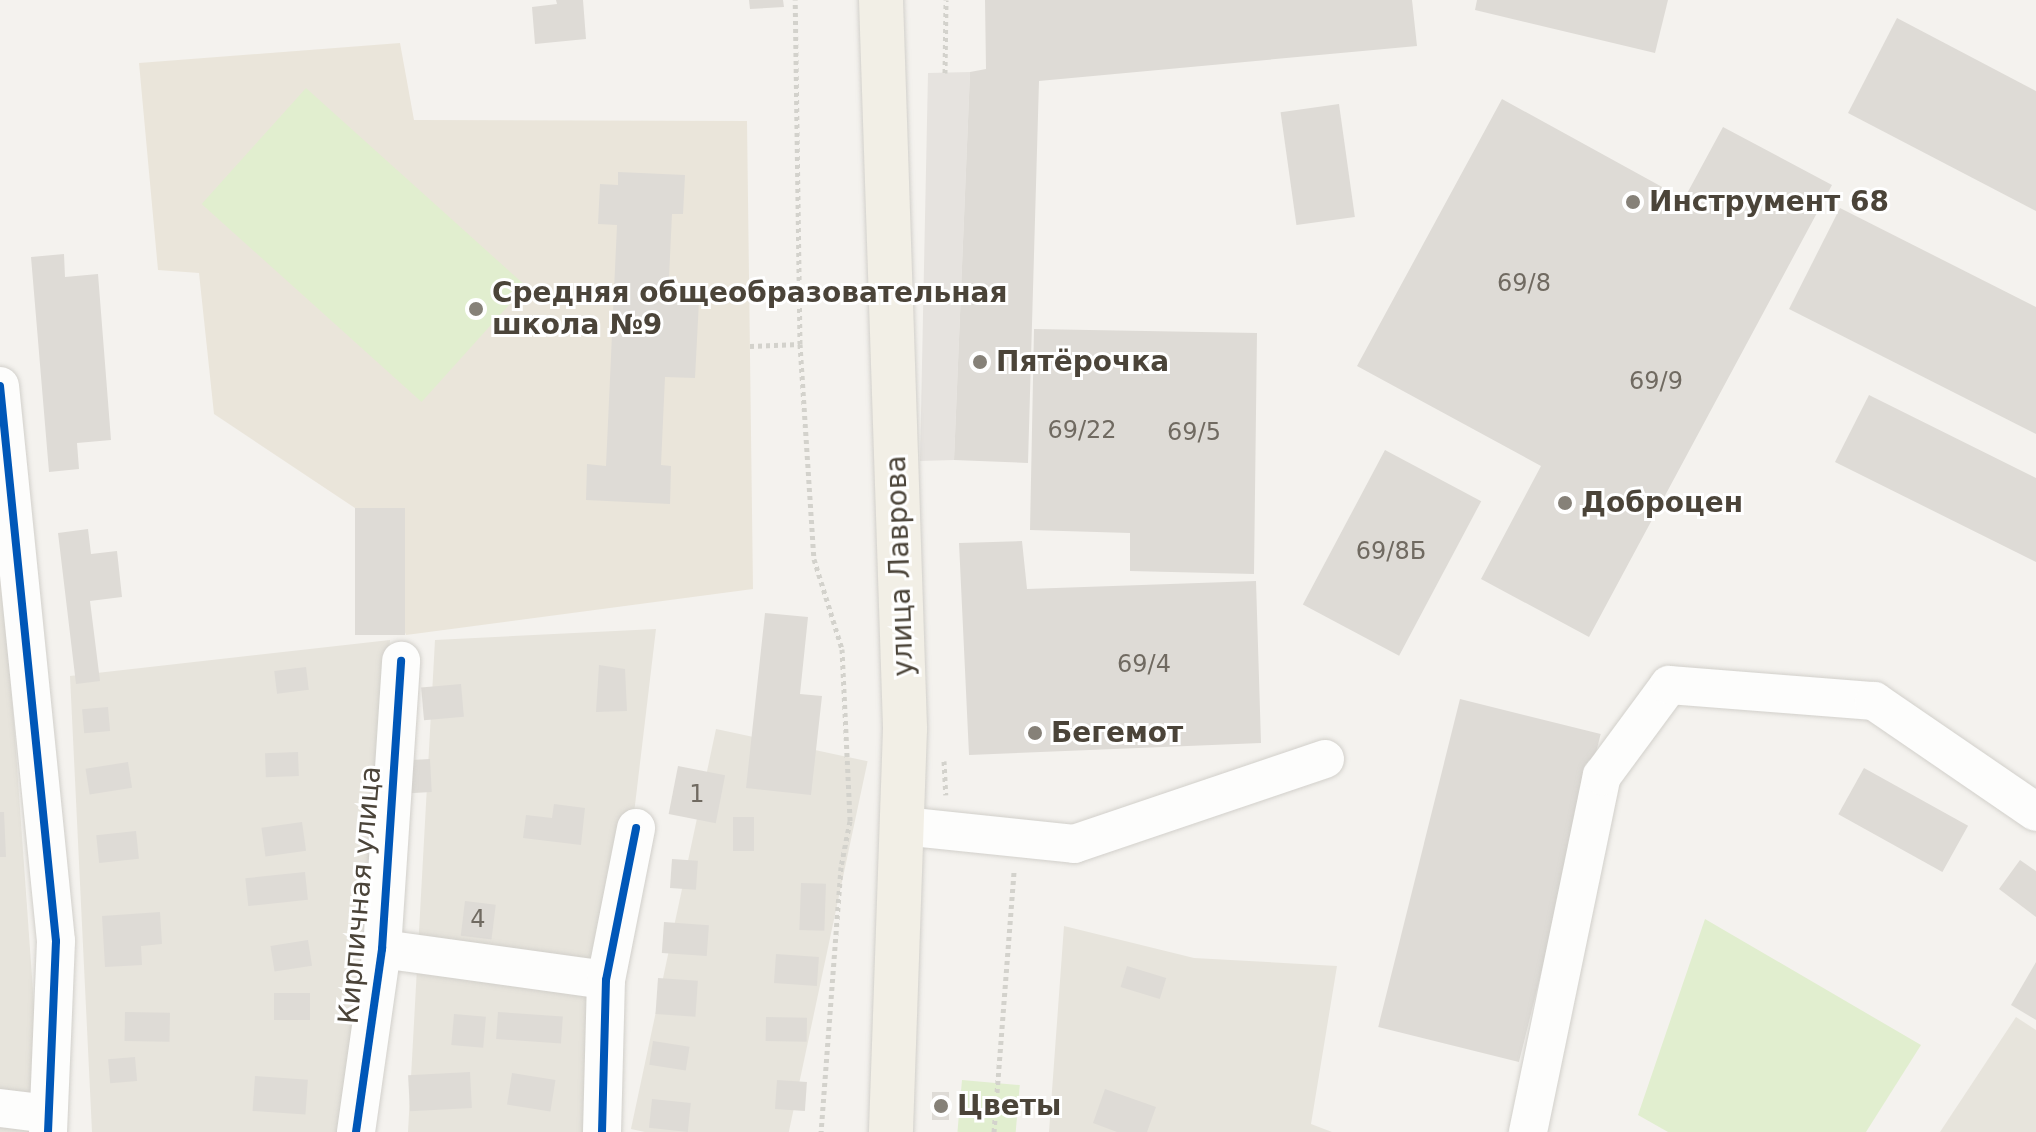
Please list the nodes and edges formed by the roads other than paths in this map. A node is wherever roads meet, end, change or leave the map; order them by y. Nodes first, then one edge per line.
1 (881, 0) edge
2 (0, 386) edge
3 (7, 518) edge
4 (401, 661) dead end
5 (1325, 759) dead end
6 (2036, 812) edge
7 (903, 826) junction
8 (636, 828) dead end
9 (382, 949) junction
10 (606, 980) junction
11 (0, 1108) edge
12 (48, 1123) edge
13 (356, 1132) edge
14 (602, 1132) edge
15 (891, 1132) edge
16 (1528, 1132) edge

1 - 7 main road, улица Лаврова
2 - 3 street
3 - 12 street
4 - 9 street, Кирпичная улица
5 - 7 street
6 - 16 street
7 - 15 main road, улица Лаврова
8 - 10 street
9 - 10 street
9 - 13 street, Кирпичная улица
10 - 14 street
11 - 12 street

